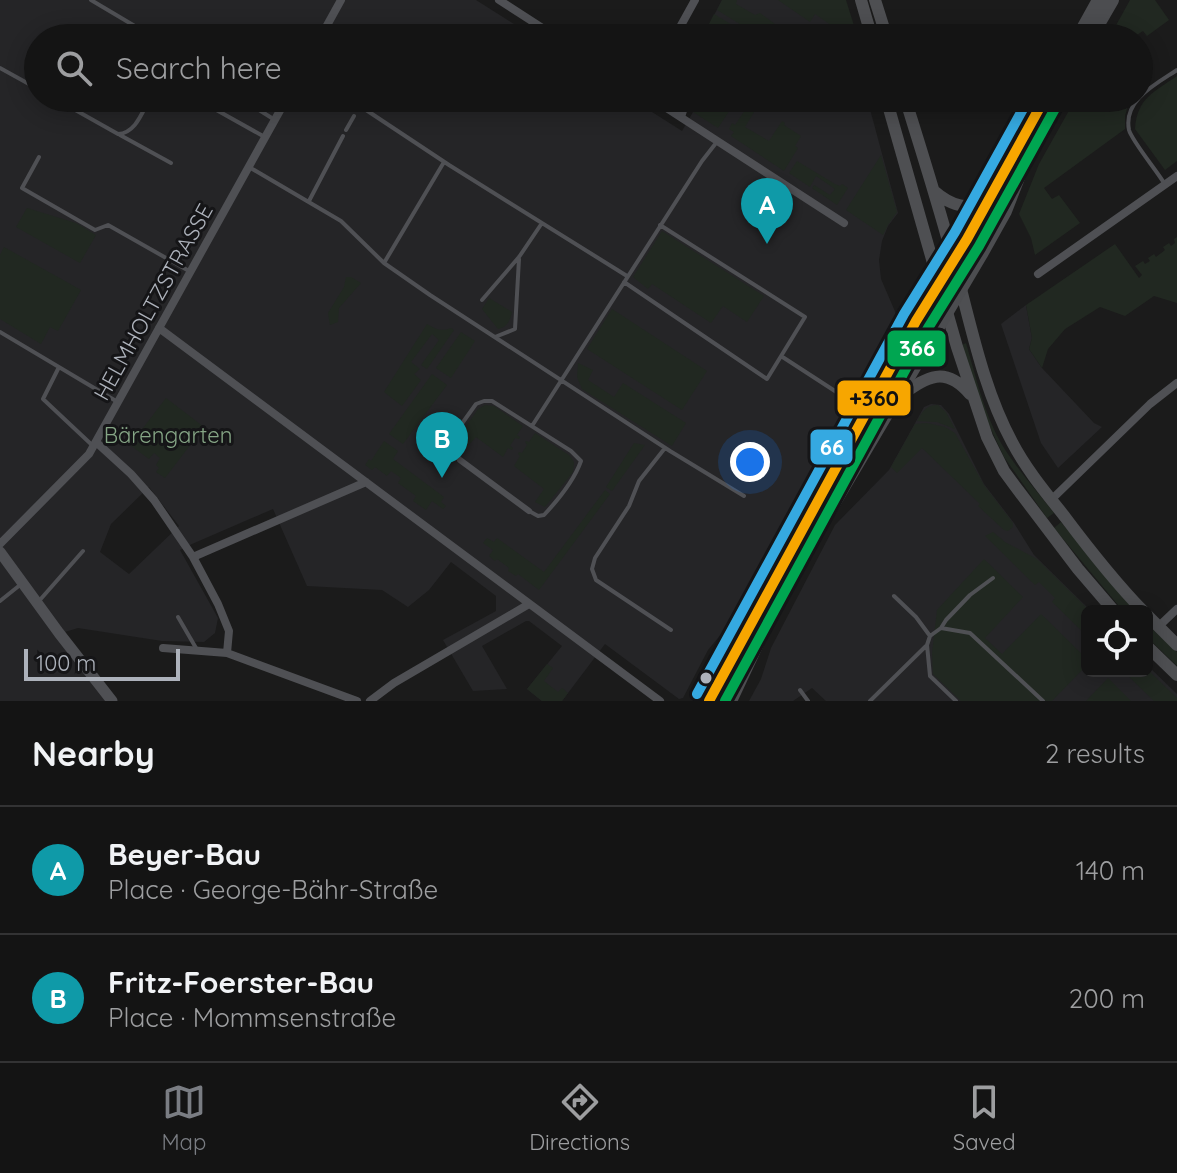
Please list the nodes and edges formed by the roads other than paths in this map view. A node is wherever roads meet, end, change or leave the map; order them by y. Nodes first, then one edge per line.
1 (91, 0) edge
2 (341, 0) edge
3 (499, 0) edge
4 (695, 0) edge
5 (861, 0) edge
6 (875, 0) edge
7 (1099, 0) edge
8 (1112, 0) edge
9 (131, 24) edge
10 (328, 24) edge
11 (536, 24) edge
12 (682, 24) edge
13 (868, 24) edge
14 (883, 24) edge
15 (1086, 24) edge
16 (1098, 24) edge
17 (0, 68) edge
18 (1177, 70) edge
19 (24, 81) edge
20 (1153, 87) edge
21 (79, 112) edge
22 (142, 112) edge
23 (220, 112) edge
24 (262, 112) edge
25 (279, 112) edge
26 (369, 112) edge
27 (673, 112) edge
28 (683, 112) edge
29 (890, 112) edge
30 (909, 112) edge
31 (1037, 112) edge
32 (1050, 112) edge
33 (1131, 112) edge
34 (354, 116) dead end
35 (681, 117) junction
36 (275, 120) junction
37 (346, 130) dead end
38 (118, 134) junction
39 (343, 136) dead end
40 (265, 137) junction
41 (717, 141) junction
42 (39, 157) dead end
43 (444, 162) junction
44 (171, 163) dead end
45 (249, 167) junction
46 (1177, 176) edge
47 (1165, 184) junction
48 (932, 189) junction
49 (309, 201) junction
50 (989, 201) junction
51 (542, 223) junction
52 (844, 223) dead end
53 (660, 225) junction
54 (519, 257) junction
55 (954, 261) junction
56 (384, 263) junction
57 (191, 272) junction
58 (1038, 274) dead end
59 (627, 276) junction
60 (624, 282) junction
61 (939, 284) junction
62 (961, 288) junction
63 (482, 300) dead end
64 (946, 311) junction
65 (159, 328) junction
66 (0, 332) edge
67 (495, 337) junction
68 (781, 356) junction
69 (60, 367) junction
70 (560, 380) junction
71 (1177, 383) edge
72 (971, 395) junction
73 (895, 400) junction
74 (118, 402) junction
75 (858, 406) dead end
76 (532, 426) junction
77 (95, 445) junction
78 (665, 448) junction
79 (460, 460) joint
80 (366, 482) junction
81 (744, 496) dead end
82 (1051, 500) junction
83 (529, 511) joint
84 (0, 544) edge
85 (83, 551) dead end
86 (0, 552) edge
87 (193, 557) junction
88 (993, 578) dead end
89 (23, 583) junction
90 (894, 596) dead end
91 (0, 601) edge
92 (37, 603) junction
93 (529, 604) junction
94 (1109, 605) edge
95 (1138, 605) edge
96 (1177, 609) edge
97 (178, 617) dead end
98 (1153, 622) edge
99 (1158, 627) junction
100 (941, 628) junction
101 (671, 630) dead end
102 (930, 636) junction
103 (927, 645) junction
104 (1177, 645) edge
105 (163, 648) dead end
106 (198, 650) junction
107 (1153, 652) edge
108 (227, 653) junction
109 (1177, 675) edge
110 (800, 690) dead end
111 (112, 701) edge
112 (357, 701) edge
113 (370, 701) edge
114 (660, 701) edge
115 (709, 701) edge
116 (730, 701) edge
117 (808, 701) edge
118 (870, 701) edge
119 (956, 701) edge
120 (1043, 701) edge

1 - 9 lane
2 - 10 street
3 - 11 street
4 - 12 street
5 - 13 main road
6 - 14 main road
7 - 15 main road
8 - 16 main road
17 - 19 lane
18 - 20 lane
21 - 38 lane
22 - 38 lane
23 - 40 lane
24 - 36 lane
25 - 36 street, HELMHOLTZSTRASSE
26 - 43 lane
27 - 35 street
28 - 35 street
29 - 61 main road
30 - 48 main road
31 - 50 main road
32 - 62 main road
33 - 47 lane
34 - 37 lane
35 - 41 street
36 - 40 street, HELMHOLTZSTRASSE
38 - 44 lane
39 - 49 lane
40 - 45 street, HELMHOLTZSTRASSE
41 - 52 street
41 - 53 lane
42 - 57 lane
43 - 51 lane
43 - 56 lane
45 - 49 lane
45 - 57 street, HELMHOLTZSTRASSE
46 - 47 street
47 - 58 street
48 - 50 main road
48 - 55 main road
49 - 56 lane
50 - 55 main road
51 - 54 lane
51 - 59 lane
53 - 59 lane
53 - 68 lane
54 - 63 lane
54 - 67 lane
55 - 61 main road
55 - 62 main road
56 - 67 lane
57 - 65 street, HELMHOLTZSTRASSE
59 - 60 lane
60 - 68 lane
60 - 70 lane
61 - 64 main road
61 - 115 main road
62 - 64 main road
62 - 82 main road
64 - 72 main road
64 - 73 main road
65 - 74 street, HELMHOLTZSTRASSE
65 - 80 street
66 - 69 lane
67 - 70 lane
68 - 75 lane
69 - 74 lane
69 - 77 lane
70 - 76 lane
70 - 78 lane
71 - 82 street
72 - 73 main road
72 - 94 main road
73 - 116 main road
74 - 77 street, HELMHOLTZSTRASSE
76 - 79 lane
76 - 83 lane
77 - 84 street, HELMHOLTZSTRASSE
77 - 87 street
78 - 81 lane
78 - 101 lane
79 - 83 street
80 - 87 street
80 - 93 street
82 - 95 main road
85 - 92 lane
86 - 89 street
87 - 108 street
88 - 100 lane
89 - 91 lane
89 - 92 street
90 - 102 lane
92 - 111 street
93 - 113 street
93 - 114 street
96 - 99 street
97 - 106 lane
98 - 99 main road
99 - 104 main road
100 - 102 lane
100 - 120 lane
102 - 103 lane
103 - 118 lane
103 - 119 lane
105 - 106 street
106 - 108 street
107 - 109 main road
108 - 112 street
110 - 117 lane

